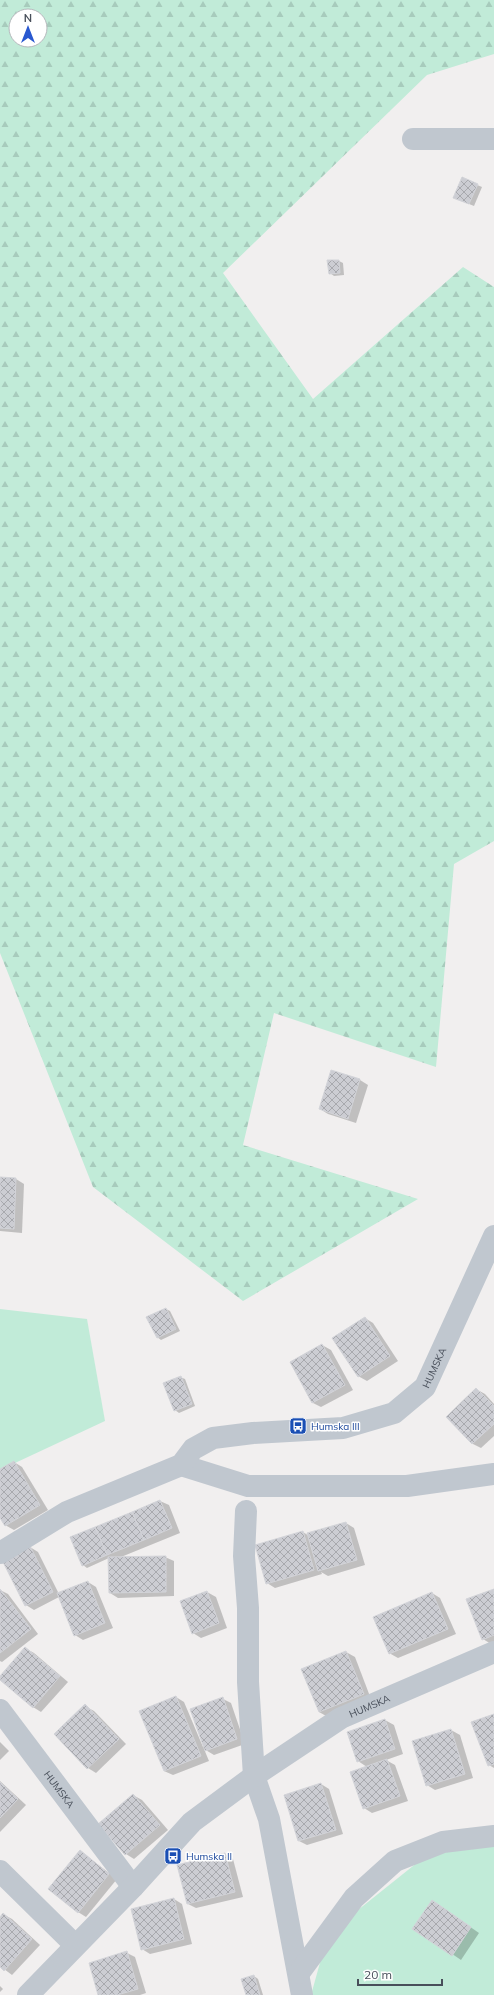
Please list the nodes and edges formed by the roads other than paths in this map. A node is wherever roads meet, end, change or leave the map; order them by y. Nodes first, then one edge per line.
1 (413, 139) dead end
2 (494, 139) edge
3 (494, 1236) edge
4 (181, 1465) junction
5 (494, 1474) edge
6 (246, 1511) dead end
7 (0, 1553) edge
8 (494, 1652) edge
9 (0, 1710) edge
10 (254, 1776) junction
11 (494, 1836) edge
12 (0, 1871) edge
13 (133, 1887) junction
14 (75, 1945) junction
15 (299, 1973) junction
16 (28, 1995) edge
17 (302, 1995) edge

1 - 2 street
3 - 4 street, HUMSKA
4 - 5 street
4 - 7 street
6 - 10 street
8 - 10 street, HUMSKA
9 - 13 street, HUMSKA
10 - 13 street, HUMSKA
10 - 15 street
11 - 15 street
12 - 14 street
13 - 14 street, HUMSKA
14 - 16 street, HUMSKA
15 - 17 street

